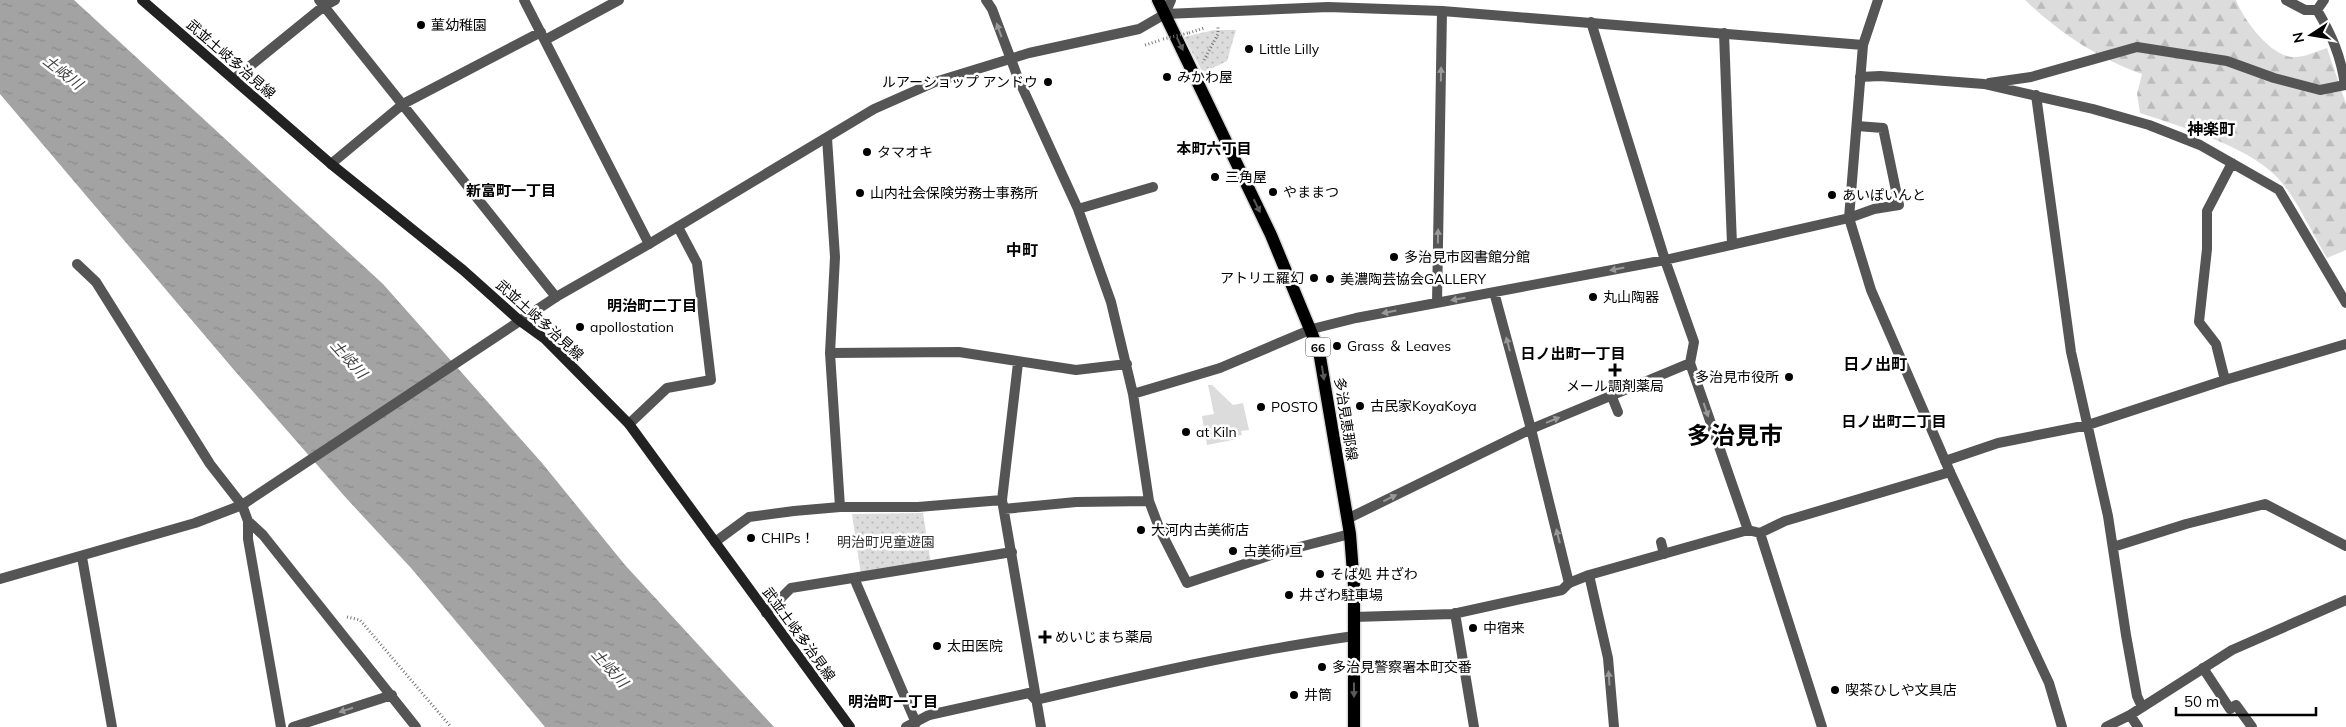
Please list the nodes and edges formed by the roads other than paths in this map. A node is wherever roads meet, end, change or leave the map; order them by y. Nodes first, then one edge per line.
1 (142, 0) edge
2 (336, 0) edge
3 (524, 0) edge
4 (619, 0) edge
5 (986, 0) edge
6 (1158, 0) edge
7 (1172, 0) edge
8 (1878, 0) edge
9 (2286, 0) edge
10 (2324, 0) edge
11 (321, 3) edge
12 (2317, 10) junction
13 (1442, 11) junction
14 (1165, 14) junction
15 (1591, 22) junction
16 (1724, 33) junction
17 (543, 36) junction
18 (1864, 45) junction
19 (1010, 60) junction
20 (1860, 77) junction
21 (234, 80) junction
22 (1984, 84) junction
23 (2345, 87) edge
24 (2036, 95) junction
25 (403, 104) junction
26 (1857, 126) junction
27 (827, 138) junction
28 (2232, 163) junction
29 (331, 164) junction
30 (1153, 187) dead end
31 (1078, 209) junction
32 (1849, 218) junction
33 (678, 227) junction
34 (649, 244) junction
35 (1732, 245) junction
36 (1665, 260) junction
37 (77, 264) dead end
38 (1494, 292) junction
39 (556, 297) junction
40 (1437, 303) junction
41 (2346, 303) edge
42 (520, 321) junction
43 (1312, 329) junction
44 (2346, 344) edge
45 (830, 353) junction
46 (1018, 363) junction
47 (1127, 364) junction
48 (1690, 364) junction
49 (2226, 380) junction
50 (1133, 394) junction
51 (1612, 396) junction
52 (1618, 412) dead end
53 (629, 424) junction
54 (2088, 425) junction
55 (1532, 429) junction
56 (1945, 461) junction
57 (1950, 472) junction
58 (1149, 501) junction
59 (1003, 504) junction
60 (242, 505) junction
61 (840, 507) junction
62 (1346, 519) junction
63 (248, 520) junction
64 (1748, 530) junction
65 (1760, 533) junction
66 (1350, 534) junction
67 (715, 542) junction
68 (1661, 542) dead end
69 (2346, 546) edge
70 (2113, 548) junction
71 (1012, 552) junction
72 (1664, 554) junction
73 (82, 556) junction
74 (1589, 575) junction
75 (854, 578) junction
76 (0, 579) edge
77 (1569, 583) junction
78 (2346, 600) edge
79 (766, 612) junction
80 (1455, 614) junction
81 (1354, 617) junction
82 (1354, 636) junction
83 (2203, 668) junction
84 (392, 695) junction
85 (1036, 700) junction
86 (2142, 707) junction
87 (2130, 715) junction
88 (911, 725) edge
89 (112, 727) edge
90 (281, 727) edge
91 (293, 727) edge
92 (416, 727) edge
93 (850, 727) edge
94 (1041, 727) edge
95 (1354, 727) edge
96 (1474, 727) edge
97 (1614, 727) edge
98 (1822, 727) edge
99 (2062, 727) edge
100 (2106, 727) edge
101 (2138, 727) edge
102 (2252, 727) edge

1 - 21 main road, 武並土岐多治見線
2 - 11 street
3 - 17 street
4 - 17 street
19 -> 5 street
6 - 14 main road, 多治見恵那線 / 66
7 - 14 street
8 - 18 street
9 - 12 street
10 - 12 street
11 - 21 street
11 - 25 street
12 - 23 street
13 - 14 street
13 - 15 street
40 -> 13 street
14 - 19 street
14 -> 43 main road, 多治見恵那線 / 66
15 - 16 street
15 - 36 street
16 - 18 street
16 - 35 street
17 - 25 street
17 - 34 street
18 - 20 street
19 - 27 street
19 - 31 street
20 - 22 street
20 - 26 street
21 - 29 main road, 武並土岐多治見線
22 - 23 street
22 - 24 street
24 - 28 street
24 - 54 street
25 - 29 street
25 - 39 street
26 - 32 street
26 - 32 street
27 - 33 street
27 - 45 street
28 - 41 street
28 - 49 street
29 - 42 main road, 武並土岐多治見線
30 - 31 street
31 - 47 street
32 - 35 street
32 - 56 street
33 - 34 street
33 - 53 street
34 - 39 street
35 - 36 street
36 -> 38 street
36 - 48 street
37 - 60 street
38 -> 40 street
55 -> 38 street
39 - 42 street
40 -> 43 street
42 - 53 main road, 武並土岐多治見線
42 - 60 street
43 - 50 street
43 -> 62 main road, 多治見恵那線 / 66
44 - 49 street
45 - 46 street
45 - 61 street
46 - 47 street
46 - 59 street
47 - 50 street
48 - 51 street
48 -> 64 street
49 - 54 street
50 - 58 street
51 - 52 street
55 -> 51 street
53 - 67 main road, 武並土岐多治見線
54 - 56 street
54 - 70 street
62 -> 55 street
77 -> 55 street
56 - 57 street
57 - 65 street
57 - 99 street
58 - 59 street
58 - 66 street
59 - 61 street
59 - 71 street
60 - 63 street
60 - 73 street
61 - 67 street
62 - 66 main road, 多治見恵那線 / 66
63 - 84 street
63 - 90 street
64 - 65 street
64 - 72 street
65 - 98 street
66 - 81 main road, 多治見恵那線 / 66
67 - 79 main road, 武並土岐多治見線
68 - 72 street
69 - 70 street
70 - 86 street
71 - 75 street
71 - 85 street
72 - 74 street
73 - 76 street
73 - 89 street
74 - 77 street
97 -> 74 street
75 - 79 street
75 - 88 street
77 - 80 street
78 - 83 street
79 - 93 main road, 武並土岐多治見線
80 - 81 street
80 - 96 street
81 - 82 main road, 多治見恵那線 / 66
82 - 85 street
82 -> 95 main road, 多治見恵那線 / 66
83 - 86 street
83 - 102 street
84 -> 91 street
84 - 92 street
85 - 88 street
85 - 94 street
86 - 87 street
87 - 100 street
87 - 101 street

